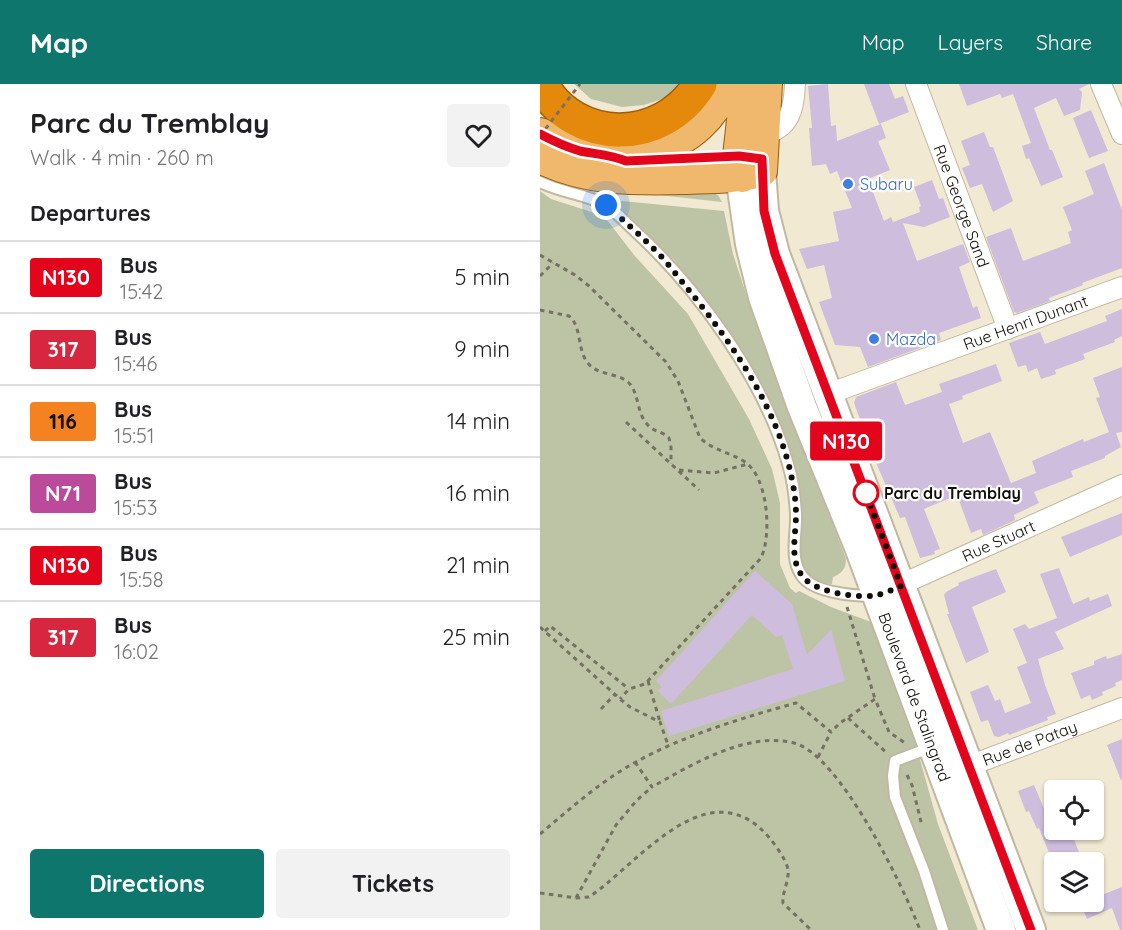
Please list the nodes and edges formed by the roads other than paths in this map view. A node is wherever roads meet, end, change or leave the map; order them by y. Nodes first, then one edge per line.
1 (541, 84) edge
2 (700, 84) edge
3 (727, 84) edge
4 (747, 84) edge
5 (766, 84) edge
6 (795, 84) edge
7 (916, 84) edge
8 (1101, 84) edge
9 (1122, 134) edge
10 (540, 135) edge
11 (612, 156) junction
12 (540, 157) edge
13 (753, 159) junction
14 (540, 182) edge
15 (1122, 287) edge
16 (1008, 329) junction
17 (828, 394) junction
18 (1122, 485) edge
19 (889, 590) junction
20 (1122, 708) edge
21 (926, 751) junction
22 (969, 766) junction
23 (943, 930) edge
24 (1001, 930) edge
25 (1031, 930) edge

1 - 2 highway
3 - 11 main road
4 - 13 main road, Boulevard de Stalingrad
5 - 13 main road, Boulevard de Stalingrad
6 - 13 street
7 - 16 street, Rue George Sand
8 - 9 street
10 - 11 main road
11 - 13 main road
12 - 13 main road
13 - 17 main road, Boulevard de Stalingrad
13 - 19 main road, Boulevard de Stalingrad
14 - 19 lane
15 - 16 street, Rue Henri Dunant
16 - 17 street, Rue Henri Dunant
17 - 19 main road, Boulevard de Stalingrad
18 - 19 street, Rue Stuart
19 - 21 main road, Boulevard de Stalingrad
19 - 22 main road, Boulevard de Stalingrad
20 - 22 street, Rue de Patay
21 - 22 street, Rue de Patay
21 - 23 lane
21 - 24 main road, Boulevard de Stalingrad
22 - 25 main road, Boulevard de Stalingrad

